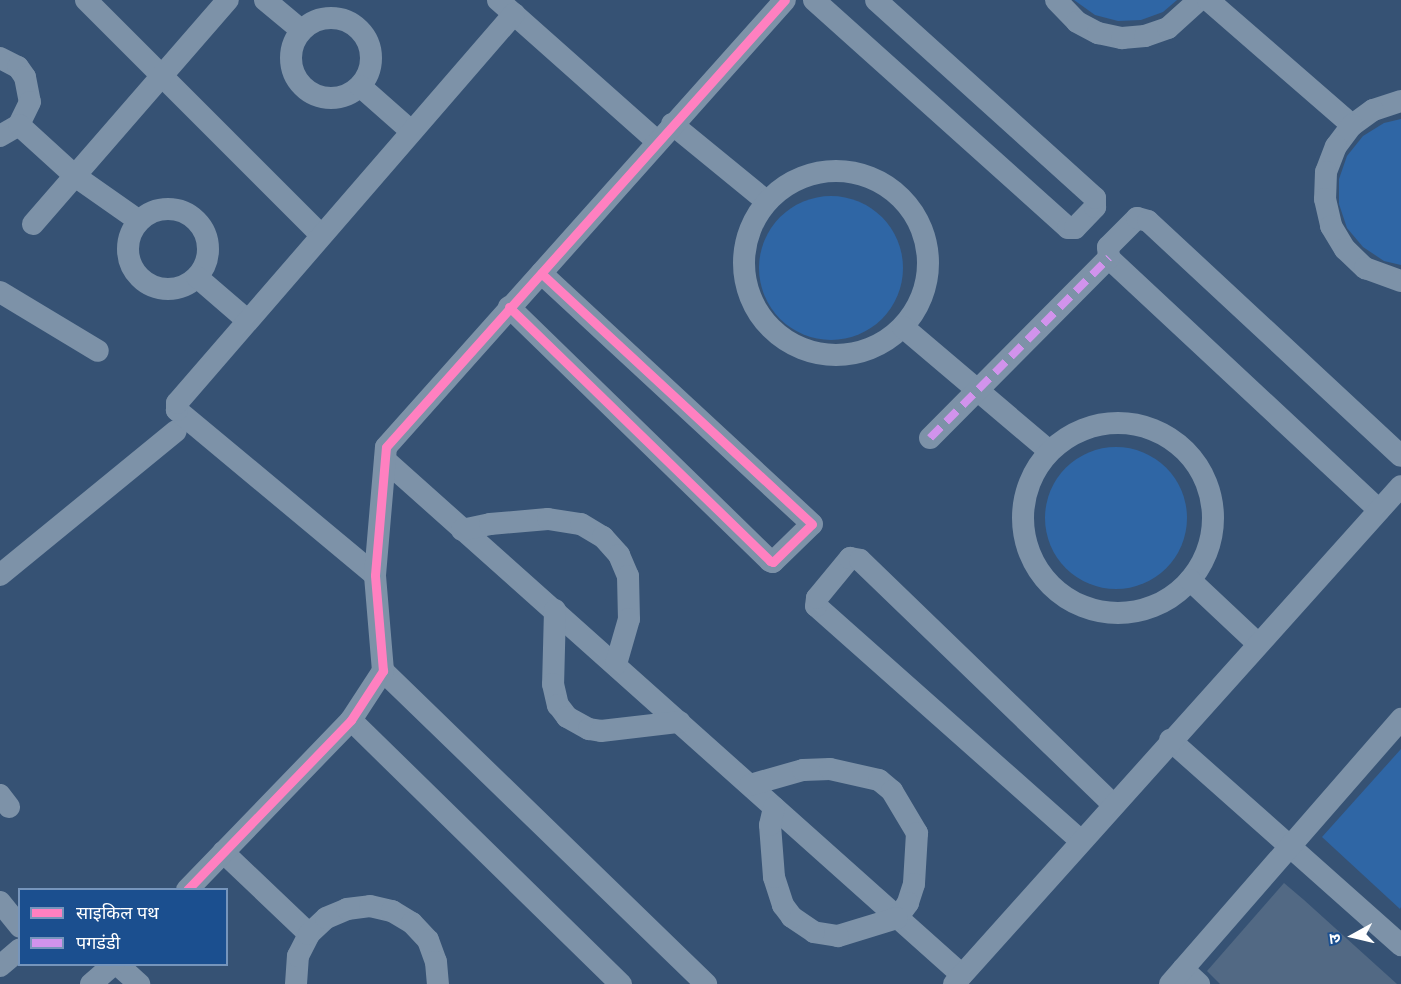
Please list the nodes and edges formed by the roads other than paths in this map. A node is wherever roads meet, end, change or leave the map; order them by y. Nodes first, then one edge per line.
1 (86, 0) edge
2 (228, 0) edge
3 (265, 0) edge
4 (785, 0) edge
5 (814, 0) edge
6 (876, 0) edge
7 (1056, 0) edge
8 (1199, 0) edge
9 (1208, 0) edge
10 (506, 7) edge
11 (301, 30) junction
12 (0, 58) edge
13 (162, 76) junction
14 (360, 86) junction
15 (1401, 101) edge
16 (672, 124) junction
17 (1353, 125) junction
18 (10, 130) edge
19 (411, 131) junction
20 (657, 141) junction
21 (75, 176) junction
22 (766, 201) junction
23 (139, 221) junction
24 (33, 224) dead end
25 (321, 235) junction
26 (1109, 258) junction
27 (541, 273) junction
28 (198, 277) junction
29 (1401, 281) edge
30 (0, 292) edge
31 (509, 306) junction
32 (247, 320) junction
33 (903, 327) junction
34 (98, 351) dead end
35 (977, 390) junction
36 (176, 431) dead end
37 (930, 438) dead end
38 (1049, 451) junction
39 (1401, 456) edge
40 (385, 460) junction
41 (1401, 486) edge
42 (1379, 510) junction
43 (462, 530) junction
44 (0, 574) edge
45 (375, 575) junction
46 (1190, 580) junction
47 (555, 610) junction
48 (1257, 643) junction
49 (616, 664) junction
50 (383, 671) junction
51 (1401, 718) edge
52 (351, 720) junction
53 (680, 722) junction
54 (1170, 740) junction
55 (750, 785) junction
56 (1113, 804) junction
57 (774, 807) junction
58 (1081, 841) junction
59 (1288, 844) junction
60 (223, 852) junction
61 (189, 888) edge
62 (0, 902) edge
63 (897, 918) junction
64 (18, 924) edge
65 (309, 934) junction
66 (1399, 939) edge
67 (18, 951) edge
68 (0, 966) edge
69 (114, 966) edge
70 (118, 966) edge
71 (1184, 979) edge
72 (958, 980) edge
73 (91, 984) edge
74 (139, 984) edge
75 (296, 984) edge
76 (438, 984) edge
77 (621, 984) edge
78 (706, 984) edge

1 - 13 street
2 - 13 street
3 - 11 street
4 - 16 street
5 - 6 street
7 - 8 street
9 - 17 street
10 - 19 street
10 - 20 street
11 - 14 street
11 - 14 street
12 - 18 street
13 - 21 street
13 - 25 street
14 - 19 street
15 - 17 street
16 - 20 street
16 - 22 street
17 - 29 street
18 - 21 street
19 - 25 street
20 - 27 street
21 - 23 street
21 - 24 street
22 - 33 street
22 - 33 street
23 - 28 street
23 - 28 street
25 - 32 street
26 - 35 street
26 - 39 street
26 - 42 street
27 - 31 street
27 - 31 street
28 - 32 street
30 - 34 street
31 - 40 street
32 - 45 street
33 - 35 street
35 - 37 street
35 - 38 street
36 - 44 street
38 - 46 street
38 - 46 street
40 - 43 street
40 - 45 street
41 - 42 street
42 - 48 street
43 - 47 street
43 - 49 street
45 - 50 street
46 - 48 street
47 - 49 street
47 - 53 street
48 - 54 street
49 - 53 street
50 - 52 street
50 - 78 street
51 - 59 street
52 - 60 street
52 - 77 street
53 - 55 street
54 - 56 street
54 - 59 street
55 - 57 street
55 - 63 street
56 - 58 street
56 - 58 street
57 - 63 street
57 - 63 street
58 - 72 street
59 - 66 street
59 - 71 street
60 - 61 street
60 - 65 street
62 - 64 street
63 - 72 street
65 - 75 street
65 - 76 street
67 - 68 street
69 - 73 street
70 - 74 street

